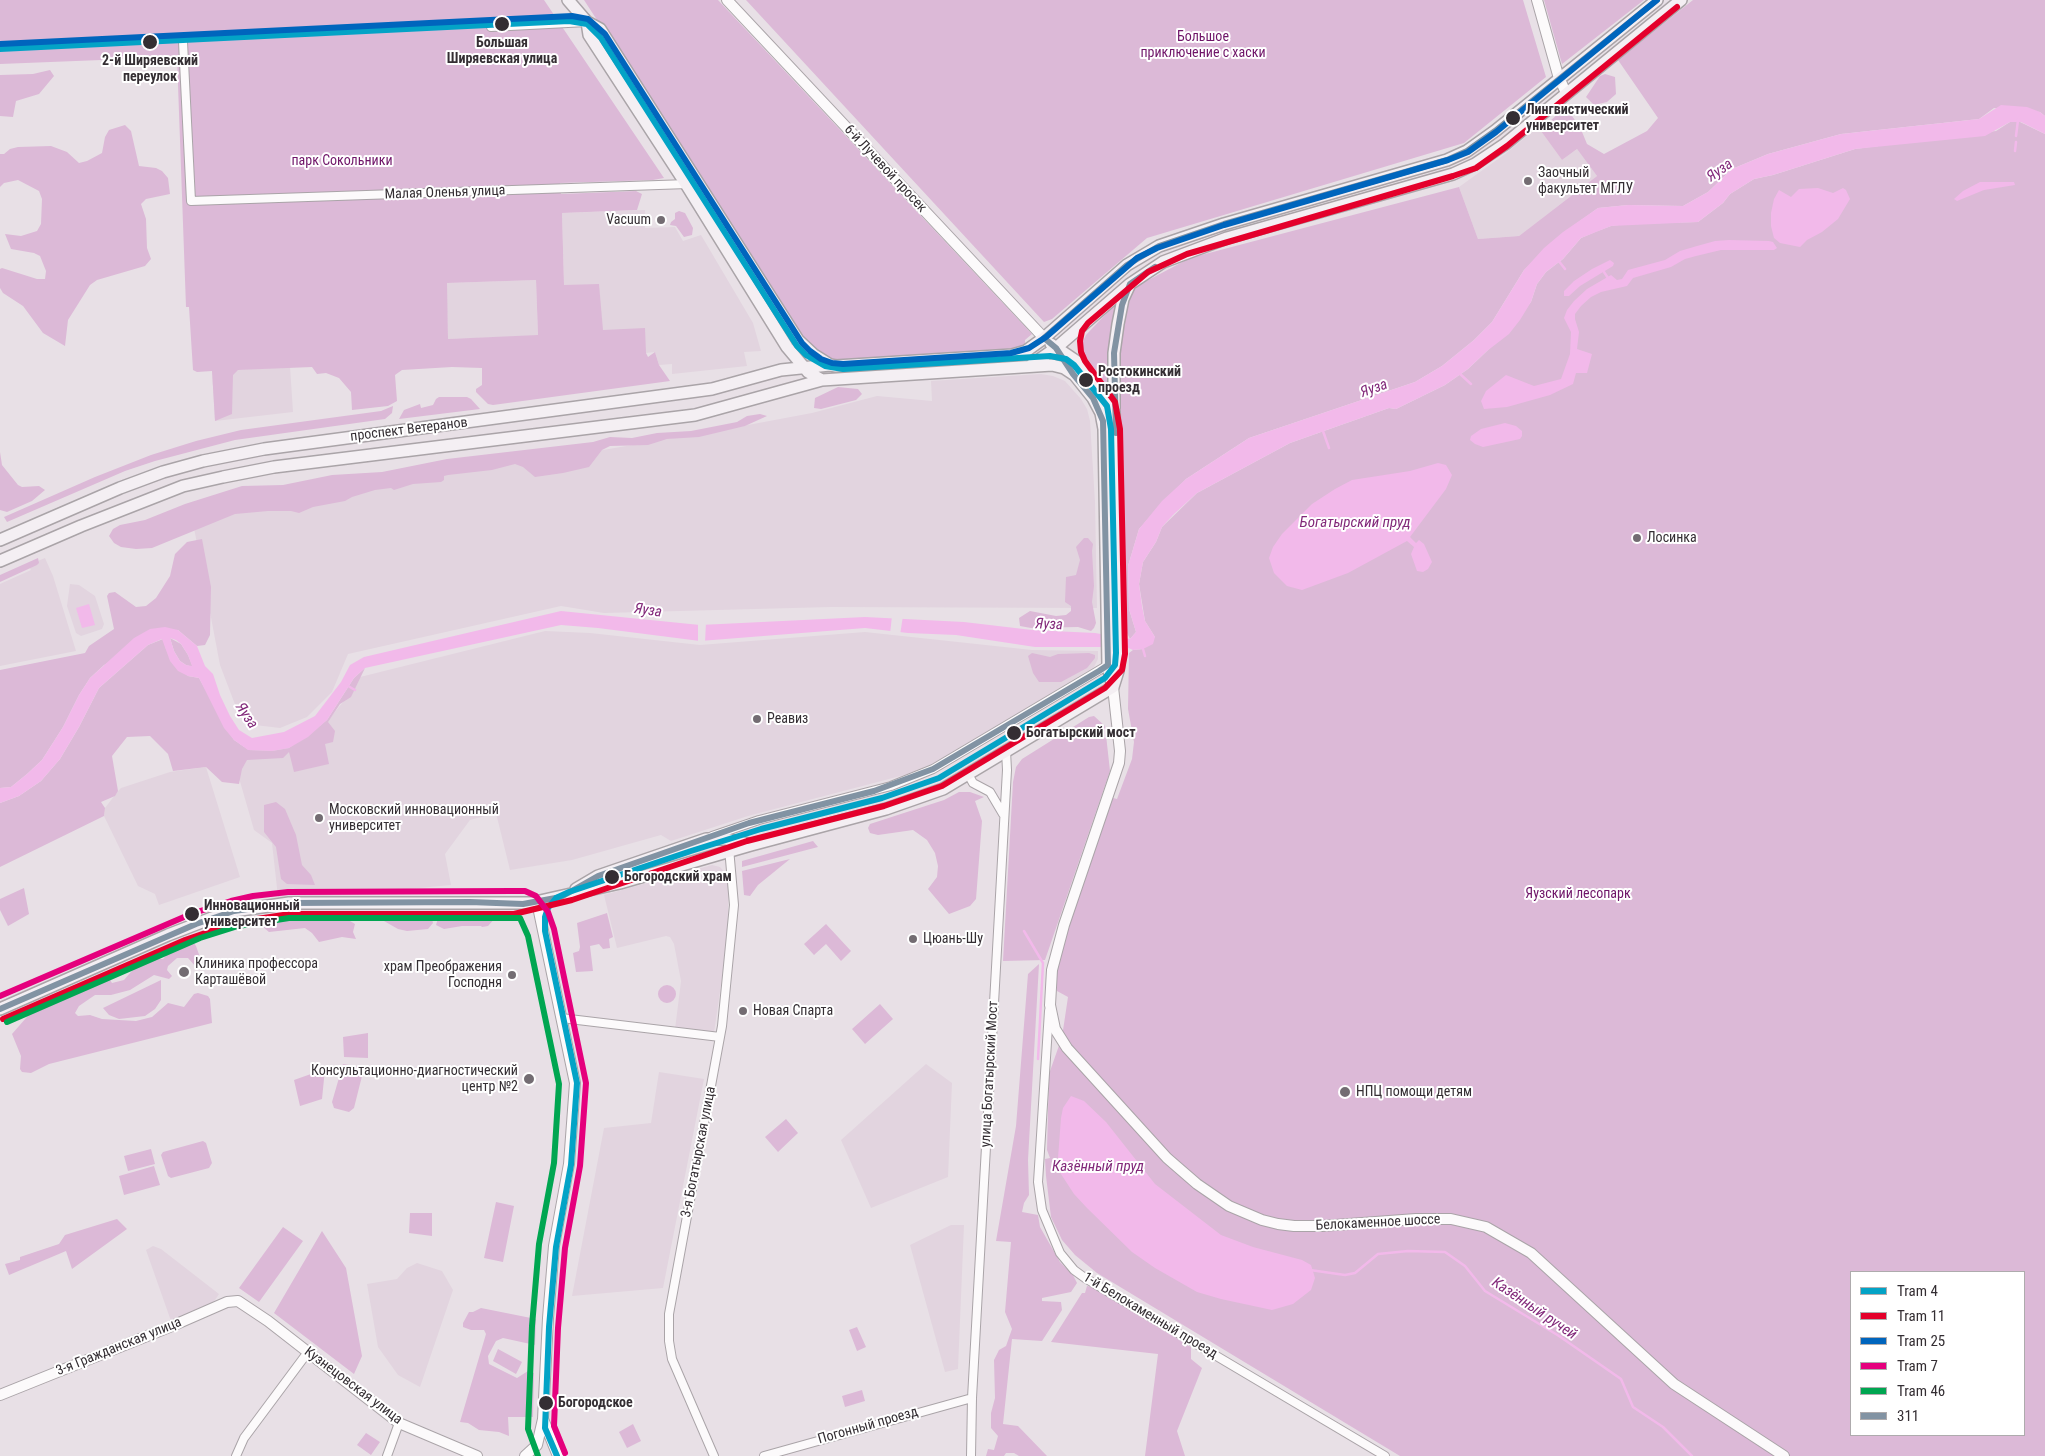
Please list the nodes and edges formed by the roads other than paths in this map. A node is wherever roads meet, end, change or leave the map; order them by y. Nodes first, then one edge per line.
1 (568, 0) edge
2 (727, 0) edge
3 (1537, 0) edge
4 (1657, 0) edge
5 (1681, 0) edge
6 (587, 22) junction
7 (491, 27) dead end
8 (182, 42) dead end
9 (1560, 79) junction
10 (1566, 92) junction
11 (700, 183) junction
12 (686, 184) junction
13 (1130, 284) junction
14 (1044, 338) junction
15 (1056, 348) junction
16 (830, 366) junction
17 (1030, 366) junction
18 (802, 367) junction
19 (1073, 374) junction
20 (822, 380) junction
21 (1114, 412) junction
22 (0, 540) edge
23 (0, 561) edge
24 (1114, 659) junction
25 (1113, 687) junction
26 (1006, 750) junction
27 (968, 774) junction
28 (1004, 816) junction
29 (706, 839) junction
30 (728, 845) junction
31 (568, 894) junction
32 (537, 902) junction
33 (1050, 1005) junction
34 (1, 1008) edge
35 (561, 1018) junction
36 (720, 1037) junction
37 (238, 1301) joint
38 (308, 1352) junction
39 (0, 1395) edge
40 (972, 1398) junction
41 (543, 1419) junction
42 (400, 1423) junction
43 (236, 1456) edge
44 (387, 1456) edge
45 (477, 1456) edge
46 (525, 1456) edge
47 (558, 1456) edge
48 (714, 1456) edge
49 (764, 1456) edge
50 (971, 1456) edge
51 (1385, 1456) edge
52 (1784, 1456) edge

1 - 6 main road
2 - 14 street, 6-й Лучевой просек
3 - 9 street
4 - 9 main road
5 - 10 main road
6 - 7 street
6 - 11 main road
6 - 12 main road
8 - 12 street, Малая Оленья улица
9 - 10 street
9 - 14 main road
10 - 13 main road
11 - 12 street, Малая Оленья улица
11 - 16 main road
12 - 18 main road
13 - 15 main road
13 - 21 main road
14 - 15 main road
14 - 16 main road, проспект Ветеранов
15 - 17 main road
15 - 19 main road
15 - 21 main road
16 - 18 main road, проспект Ветеранов
17 - 19 main road, проспект Ветеранов
17 - 20 main road, проспект Ветеранов
18 - 20 main road
18 - 22 main road, проспект Ветеранов
19 - 24 main road
20 - 23 main road, проспект Ветеранов
21 - 24 main road
24 - 25 main road
24 - 29 street
25 - 26 main road
25 - 33 street
26 - 27 main road
26 - 28 street, улица Богатырский Мост
27 - 28 street
27 - 30 main road
28 - 40 street, улица Богатырский Мост
29 - 30 main road
29 - 31 main road
30 - 31 main road
30 - 36 street, 3-я Богатырская улица
31 - 32 main road
32 - 34 main road
32 - 35 street
33 - 51 street, 1-й Белокаменный проезд
33 - 52 street, Белокаменное шоссе
35 - 36 street
35 - 41 street
36 - 48 street, 3-я Богатырская улица
37 - 38 street, Кузнецовская улица
37 - 39 street, 3-я Гражданская улица
38 - 42 street, Кузнецовская улица
38 - 43 street
40 - 49 street, Погонный проезд
40 - 50 street, улица Богатырский Мост
41 - 46 street
41 - 47 street
42 - 44 street
42 - 45 street, Кузнецовская улица

